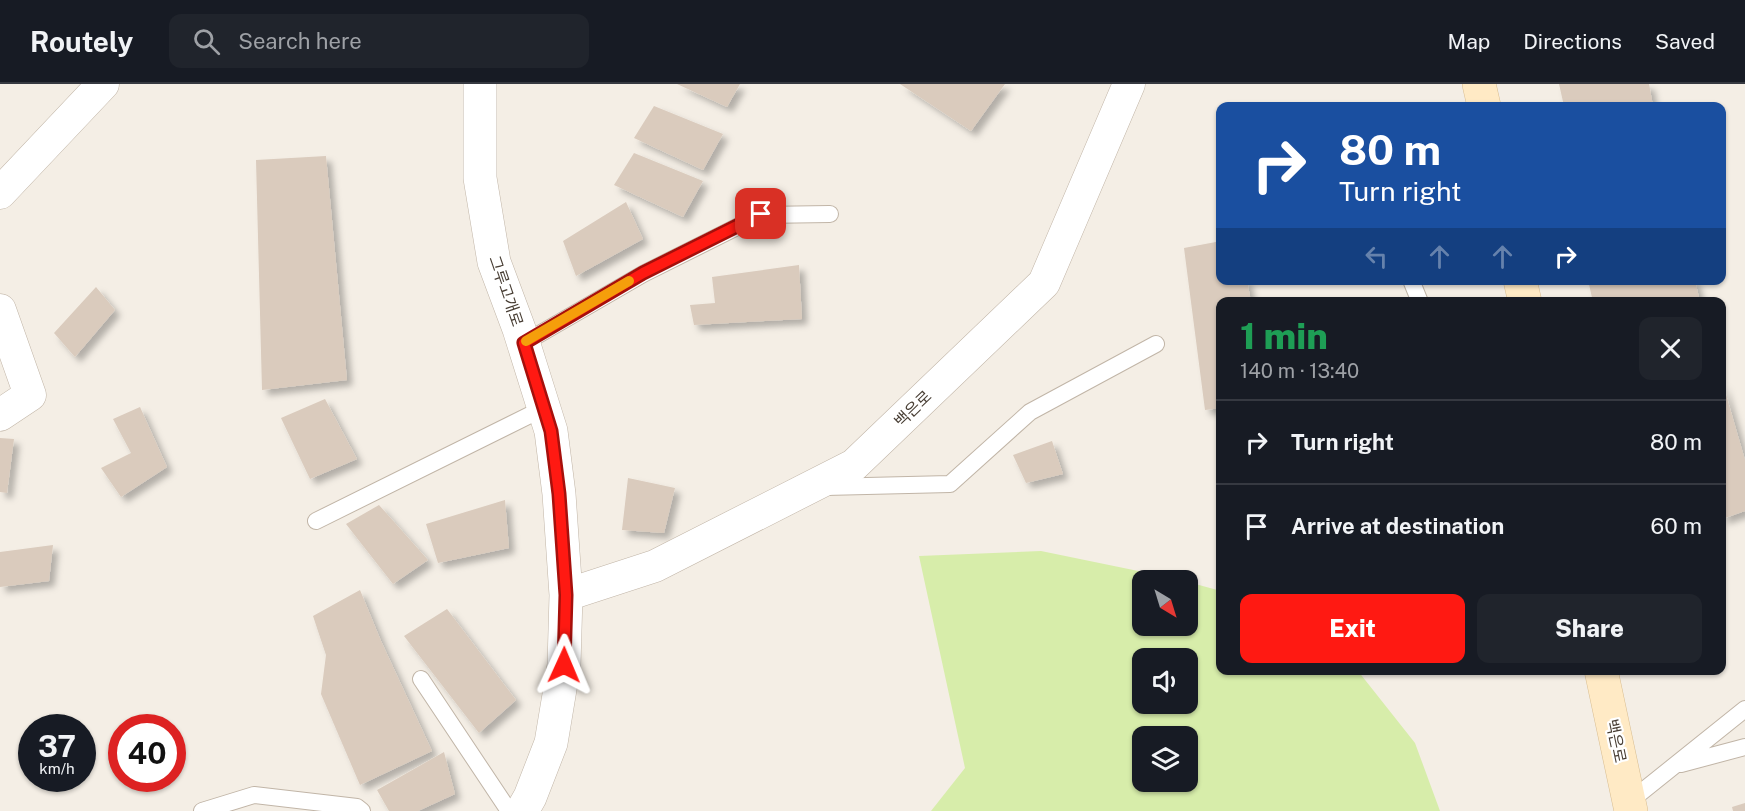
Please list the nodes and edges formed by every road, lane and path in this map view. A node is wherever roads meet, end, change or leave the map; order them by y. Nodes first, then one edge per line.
1 (103, 84) edge
2 (480, 84) edge
3 (1129, 84) edge
4 (1479, 84) edge
5 (1483, 102) edge
6 (0, 193) edge
7 (830, 214) dead end
8 (0, 310) edge
9 (524, 343) junction
10 (1156, 344) dead end
11 (544, 408) junction
12 (0, 415) edge
13 (810, 488) junction
14 (316, 521) dead end
15 (566, 595) junction
16 (1602, 675) edge
17 (421, 679) dead end
18 (1745, 710) edge
19 (1745, 747) edge
20 (1674, 766) junction
21 (1630, 807) edge
22 (202, 811) edge
23 (362, 811) edge
24 (509, 811) edge
25 (522, 811) edge

1 - 6 street
2 - 9 street, 그루고개로
3 - 13 street, 백은로
4 - 5 main road
7 - 9 lane
8 - 12 street
9 - 11 street, 그루고개로
10 - 13 lane
11 - 14 lane
11 - 15 street, 그루고개로
13 - 15 street, 백은로
15 - 25 street, 그루고개로
16 - 21 main road, 백은로
17 - 24 lane
18 - 20 lane
19 - 20 lane
20 - 21 lane
22 - 23 lane

